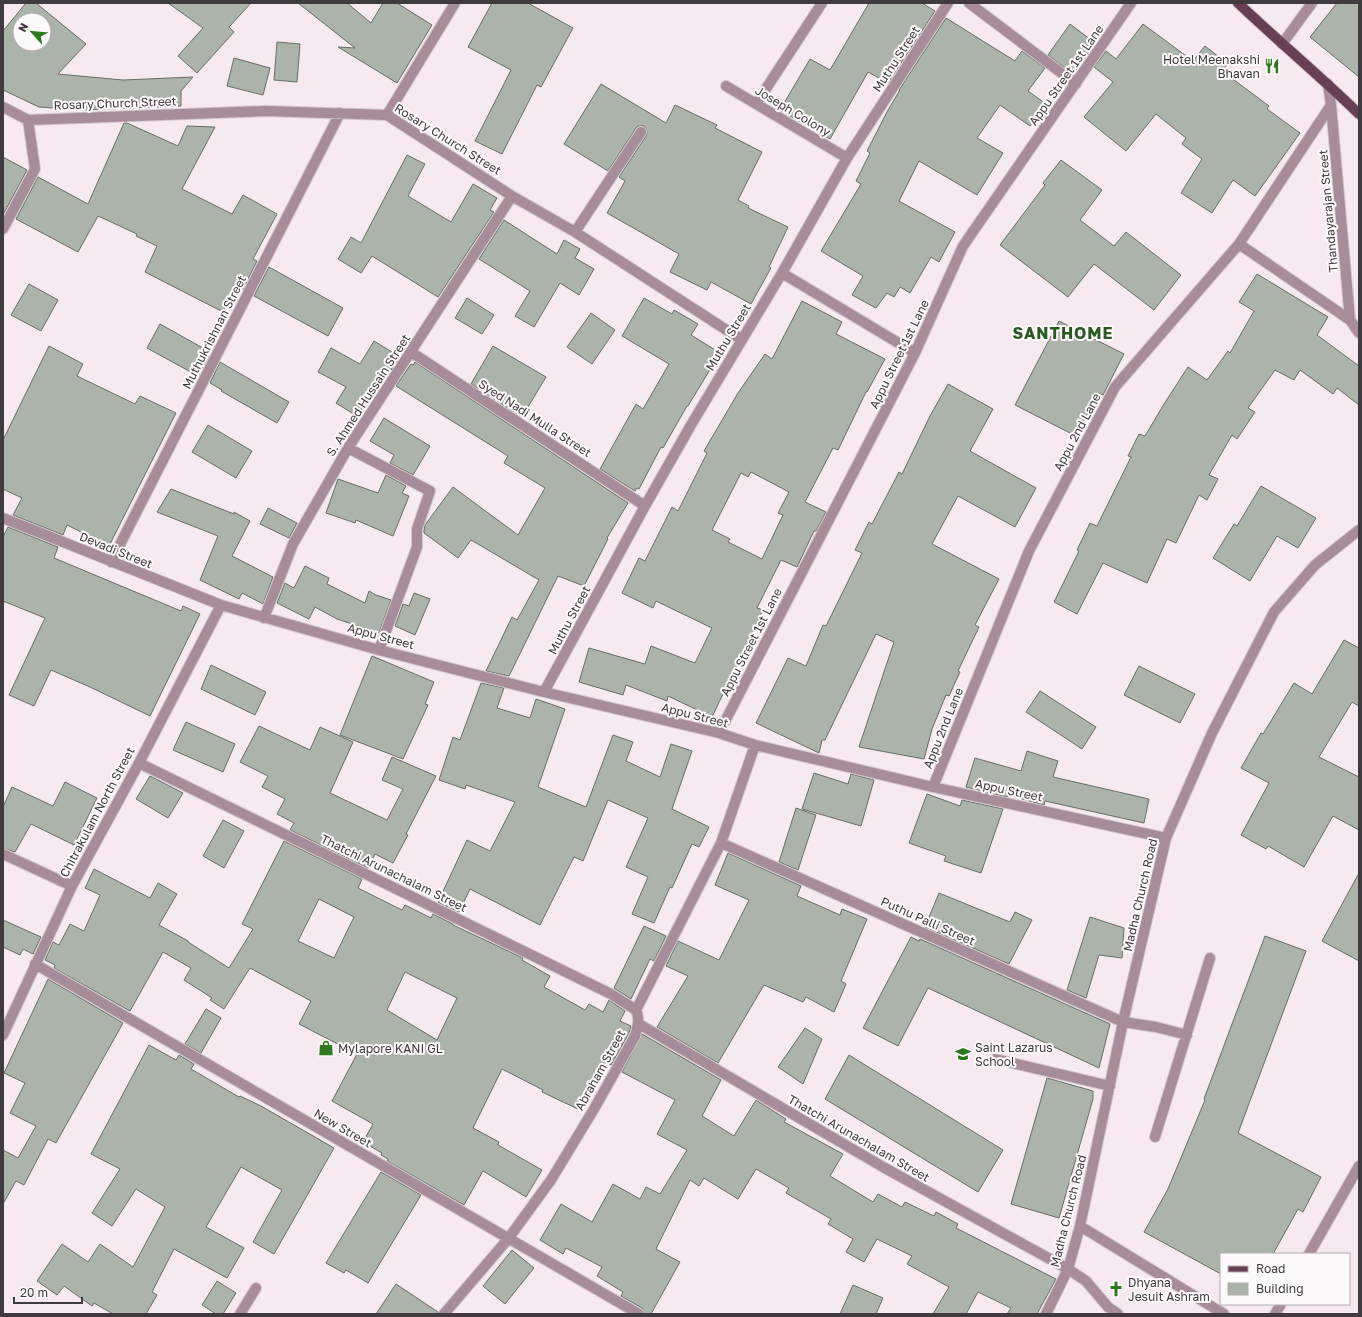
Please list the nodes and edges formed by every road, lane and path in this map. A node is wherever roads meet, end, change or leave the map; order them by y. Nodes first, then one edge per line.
1 (455, 3) edge
2 (822, 3) edge
3 (948, 3) edge
4 (968, 3) edge
5 (1131, 3) edge
6 (1238, 3) edge
7 (1312, 3) edge
8 (1282, 44) junction
9 (1076, 84) junction
10 (1328, 84) junction
11 (726, 86) dead end
12 (756, 104) junction
13 (1332, 105) junction
14 (3, 107) edge
15 (340, 113) junction
16 (1359, 114) edge
17 (388, 115) junction
18 (28, 120) junction
19 (641, 132) dead end
20 (847, 158) junction
21 (512, 196) junction
22 (3, 229) edge
23 (575, 232) junction
24 (1239, 244) junction
25 (782, 273) junction
26 (1350, 320) junction
27 (1359, 333) edge
28 (742, 340) junction
29 (411, 352) junction
30 (915, 353) junction
31 (348, 448) junction
32 (645, 506) junction
33 (3, 518) edge
34 (1359, 530) edge
35 (111, 562) junction
36 (221, 605) junction
37 (264, 618) junction
38 (379, 650) junction
39 (544, 692) junction
40 (719, 733) junction
41 (755, 745) junction
42 (139, 763) junction
43 (933, 787) junction
44 (1166, 838) junction
45 (722, 843) junction
46 (3, 854) edge
47 (72, 886) junction
48 (1210, 958) dead end
49 (35, 964) junction
50 (636, 1010) junction
51 (1123, 1022) junction
52 (638, 1024) junction
53 (3, 1035) edge
54 (1187, 1035) junction
55 (995, 1059) dead end
56 (1110, 1086) junction
57 (1155, 1137) dead end
58 (1359, 1166) edge
59 (1080, 1226) junction
60 (508, 1239) junction
61 (1310, 1253) edge
62 (1068, 1269) junction
63 (256, 1288) dead end
64 (1280, 1305) edge
65 (240, 1314) edge
66 (444, 1314) edge
67 (639, 1314) edge
68 (1046, 1314) edge
69 (1118, 1314) edge
70 (1224, 1314) edge
71 (1275, 1314) edge

1 - 17 street
2 - 12 street
3 - 20 street, Muthu Street
4 - 9 street
5 - 9 street, Appu Street 1st Lane
6 - 8 main road
7 - 8 street
8 - 10 main road
9 - 30 street, Appu Street 1st Lane
10 - 13 street, Thandayarajan Street
10 - 16 main road
11 - 12 street, Joseph Colony
12 - 20 street, Joseph Colony
13 - 24 street, Appu 2nd Lane
13 - 26 street, Thandayarajan Street
14 - 18 street, Rosary Church Street
15 - 17 street, Rosary Church Street
15 - 18 street, Rosary Church Street
15 - 35 street, Muthukrishnan Street
17 - 21 street, Rosary Church Street
18 - 22 street
19 - 23 street
20 - 25 street, Muthu Street
21 - 23 street, Rosary Church Street
21 - 29 street, S. Ahmed Hussain Street
23 - 28 street, Rosary Church Street
24 - 26 street
24 - 43 street, Appu 2nd Lane
25 - 28 street, Muthu Street
25 - 30 street
26 - 27 street, Thandayarajan Street
28 - 32 street, Muthu Street
29 - 31 street, S. Ahmed Hussain Street
29 - 32 street, Syed Nadi Mulla Street
30 - 40 street, Appu Street 1st Lane
31 - 37 street, S. Ahmed Hussain Street
31 - 38 street
32 - 39 street, Muthu Street
33 - 35 street, Devadi Street
34 - 44 street, Madha Church Road
35 - 36 street, Devadi Street
36 - 37 street, Appu Street
36 - 42 street, Chitrakulam North Street
37 - 38 street, Appu Street
38 - 39 street, Appu Street
39 - 40 street, Appu Street
40 - 41 street, Appu Street
41 - 43 street, Appu Street
41 - 45 street
42 - 47 street, Chitrakulam North Street
42 - 50 street, Thatchi Arunachalam Street
43 - 44 street, Appu Street
44 - 51 street, Madha Church Road
45 - 50 street
45 - 51 street, Puthu Palli Street
46 - 47 street
47 - 49 street, Chitrakulam North Street
48 - 54 street
49 - 53 street, Chitrakulam North Street
49 - 60 street, New Street
50 - 52 street, Abraham Street
51 - 54 street, Puthu Palli Street
51 - 56 street, Madha Church Road
52 - 60 street, Abraham Street
52 - 62 street, Thatchi Arunachalam Street
54 - 57 street
55 - 56 street
56 - 59 street, Madha Church Road
58 - 61 street
59 - 62 street, Madha Church Road
59 - 70 street
60 - 66 street, Abraham Street
60 - 67 street, New Street
62 - 68 street, Madha Church Road
62 - 69 street, Thatchi Arunachalam Street
63 - 65 street
64 - 71 street

